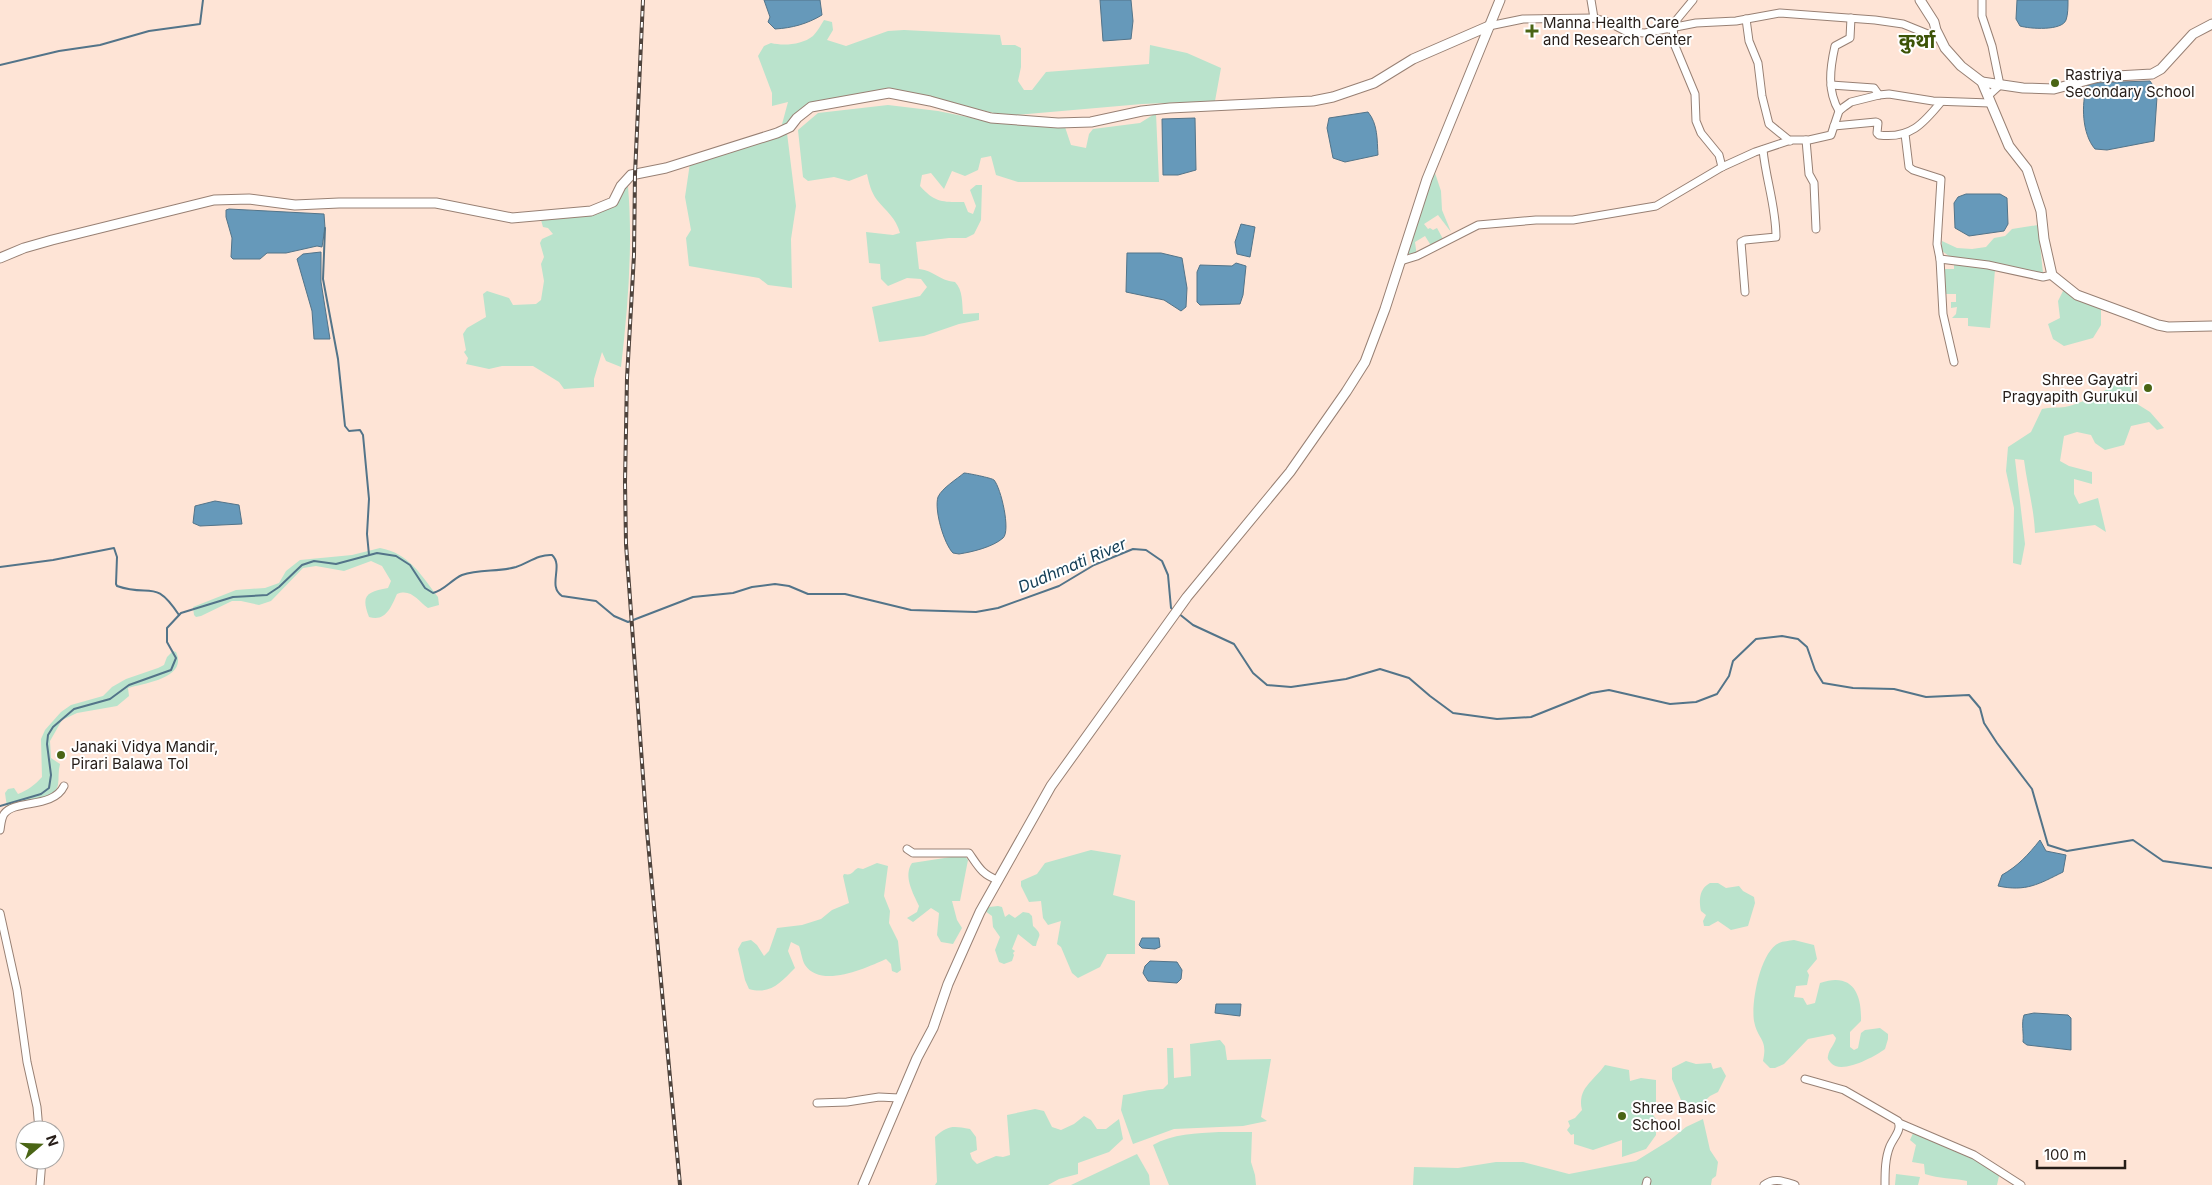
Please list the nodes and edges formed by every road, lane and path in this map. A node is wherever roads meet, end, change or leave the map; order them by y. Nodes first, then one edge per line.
1 (1500, 0) edge
2 (1591, 0) edge
3 (1692, 0) edge
4 (1920, 0) edge
5 (1982, 0) edge
6 (1594, 18) junction
7 (1851, 18) junction
8 (1746, 19) junction
9 (2212, 24) edge
10 (1488, 26) junction
11 (1670, 29) junction
12 (1940, 39) junction
13 (1982, 82) junction
14 (1831, 85) junction
15 (2000, 85) junction
16 (1879, 95) junction
17 (1989, 100) junction
18 (1941, 102) junction
19 (1839, 111) junction
20 (1834, 126) junction
21 (1905, 134) junction
22 (1806, 140) junction
23 (1790, 141) junction
24 (1763, 150) junction
25 (1722, 167) junction
26 (1816, 229) dead end
27 (0, 258) edge
28 (1402, 258) junction
29 (1940, 259) junction
30 (2052, 275) junction
31 (1745, 292) dead end
32 (2212, 326) edge
33 (1954, 362) dead end
34 (64, 786) dead end
35 (0, 830) edge
36 (907, 849) dead end
37 (998, 880) junction
38 (0, 913) edge
39 (1805, 1079) dead end
40 (899, 1098) junction
41 (817, 1103) dead end
42 (39, 1120) edge
43 (1899, 1124) junction
44 (41, 1170) edge
45 (40, 1185) edge
46 (863, 1185) edge
47 (1764, 1185) edge
48 (1795, 1185) edge
49 (1885, 1185) edge
50 (2021, 1185) edge

1 - 10 street
2 - 6 street
3 - 11 street
4 - 12 street
5 - 15 street
6 - 10 street
6 - 11 street
7 - 8 street
7 - 12 street
7 - 14 street
8 - 11 street
8 - 23 street
9 - 15 street
10 - 27 street
10 - 28 street
11 - 25 street
12 - 13 street
13 - 15 street
13 - 17 street
14 - 16 street
14 - 19 street
15 - 17 street
16 - 18 street
16 - 19 street
17 - 18 street
17 - 30 street
18 - 21 street
19 - 20 street
20 - 21 street
20 - 22 street
21 - 29 street
22 - 23 street
22 - 26 street
23 - 24 street
24 - 25 street
24 - 31 street
25 - 28 street
28 - 37 street
29 - 30 street
29 - 33 street
30 - 32 street
34 - 35 street
36 - 37 street
37 - 40 street
38 - 42 street
39 - 43 street
40 - 41 street
40 - 46 street
43 - 49 street
43 - 50 street
44 - 45 street
47 - 48 street

